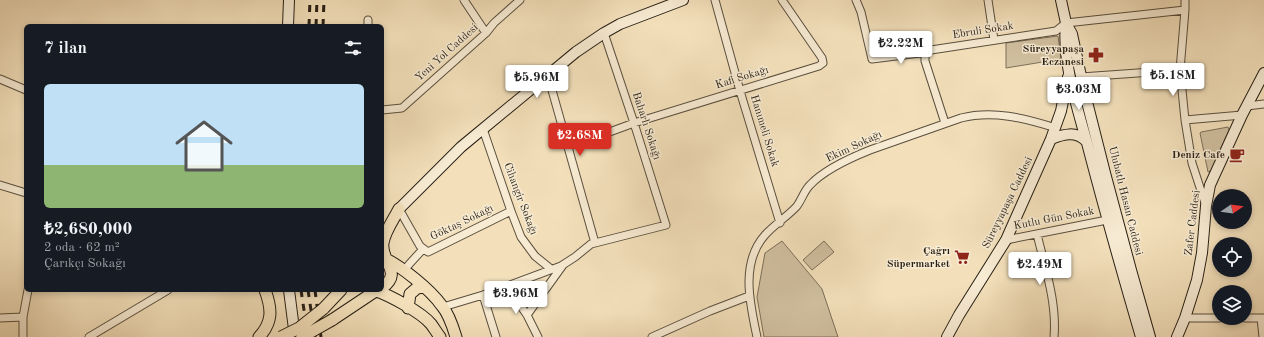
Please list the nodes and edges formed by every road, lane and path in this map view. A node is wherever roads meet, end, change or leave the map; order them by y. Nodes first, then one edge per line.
1 (289, 0) edge
2 (464, 0) edge
3 (520, 0) edge
4 (683, 0) edge
5 (715, 0) edge
6 (782, 0) edge
7 (856, 0) edge
8 (988, 0) edge
9 (1061, 0) edge
10 (1185, 0) edge
11 (1185, 10) junction
12 (1066, 23) junction
13 (288, 24) edge
14 (486, 33) junction
15 (604, 33) junction
16 (994, 40) junction
17 (928, 52) junction
18 (1069, 70) junction
19 (1180, 70) junction
20 (1264, 73) edge
21 (1081, 74) junction
22 (548, 76) junction
23 (0, 79) edge
24 (24, 89) edge
25 (740, 91) junction
26 (1074, 92) junction
27 (1264, 104) edge
28 (384, 110) edge
29 (1244, 110) junction
30 (1185, 120) junction
31 (945, 123) junction
32 (634, 124) junction
33 (483, 128) junction
34 (1056, 128) junction
35 (596, 137) dead end
36 (1051, 140) junction
37 (1086, 141) junction
38 (0, 185) edge
39 (24, 192) edge
40 (1206, 206) junction
41 (399, 209) junction
42 (510, 211) junction
43 (1107, 220) junction
44 (780, 223) junction
45 (384, 228) edge
46 (1037, 234) junction
47 (384, 240) edge
48 (1006, 240) junction
49 (595, 243) junction
50 (423, 248) junction
51 (384, 258) edge
52 (564, 264) junction
53 (403, 270) junction
54 (550, 270) junction
55 (384, 286) edge
56 (507, 286) junction
57 (424, 287) junction
58 (28, 292) edge
59 (165, 292) edge
60 (266, 292) edge
61 (289, 292) edge
62 (339, 292) edge
63 (373, 292) edge
64 (379, 292) edge
65 (483, 295) junction
66 (749, 296) junction
67 (444, 307) junction
68 (408, 308) junction
69 (527, 315) junction
70 (23, 317) junction
71 (0, 318) edge
72 (1185, 318) junction
73 (1212, 318) edge
74 (1262, 318) edge
75 (24, 337) edge
76 (89, 337) edge
77 (259, 337) edge
78 (281, 337) edge
79 (295, 337) edge
80 (302, 337) edge
81 (440, 337) edge
82 (456, 337) edge
83 (496, 337) edge
84 (538, 337) edge
85 (652, 337) edge
86 (757, 337) edge
87 (948, 337) edge
88 (1054, 337) edge
89 (1141, 337) edge
90 (1150, 337) edge
91 (1177, 337) edge
92 (1263, 337) edge

1 - 13 street
2 - 14 street
3 - 14 street, Yeni Yol Caddesi
4 - 15 street
5 - 25 street, Hanımeli Sokak
6 - 25 street, Kafi Sokağı
7 - 17 street, Ebruli Sokak
8 - 16 street
9 - 12 street, Süreyyapaşa Caddesi
10 - 11 street
11 - 12 street
11 - 19 street
12 - 16 street, Ebruli Sokak
12 - 18 street, Süreyyapaşa Caddesi
12 - 21 street, Süreyyapaşa Caddesi
14 - 28 street, Yeni Yol Caddesi
15 - 22 street
15 - 32 street, Baharlı Sokağı
16 - 17 street, Ebruli Sokak
17 - 31 street
18 - 26 street, Süreyyapaşa Caddesi
18 - 34 street, Süreyyapaşa Caddesi
19 - 21 street
19 - 30 street
20 - 29 street, Zafer Caddesi
21 - 26 street, Süreyyapaşa Caddesi
21 - 90 street, Ulubatlı Hasan Caddesi
22 - 33 street
22 - 49 street
23 - 24 street
25 - 32 street, Kafi Sokağı
25 - 44 street, Hanımeli Sokak
26 - 36 street, Süreyyapaşa Caddesi
26 - 37 street, Ulubatlı Hasan Caddesi
27 - 29 street
29 - 30 street
29 - 40 street, Zafer Caddesi
30 - 40 street
31 - 34 street, Ekim Sokağı
31 - 44 street, Ekim Sokağı
32 - 35 street, Kafi Sokağı
32 - 49 street, Baharlı Sokağı
33 - 41 street
33 - 42 street, Cihangir Sokağı
34 - 36 street, Süreyyapaşa Caddesi
36 - 37 street
36 - 48 street, Süreyyapaşa Caddesi
37 - 43 street, Ulubatlı Hasan Caddesi
38 - 39 street
40 - 72 street, Zafer Caddesi
41 - 45 main road
41 - 47 main road
41 - 50 street, Göktaş Sokağı
42 - 50 street, Göktaş Sokağı
42 - 54 street, Cihangir Sokağı
43 - 46 street, Kutlu Gün Sokak
43 - 89 street, Ulubatlı Hasan Caddesi
44 - 66 street, Ekim Sokağı
46 - 48 street, Kutlu Gün Sokak
46 - 88 street
48 - 87 street, Süreyyapaşa Caddesi
49 - 52 street
50 - 53 street
51 - 53 main road
51 - 55 main road
52 - 54 street
52 - 69 street
53 - 57 main road
54 - 56 street
56 - 65 street
56 - 69 street
57 - 67 main road
57 - 68 main road
58 - 70 street
59 - 76 street
60 - 77 main road
61 - 79 street
62 - 78 main road, bridge
63 - 80 main road, bridge
64 - 68 main road
65 - 67 street
65 - 83 street
66 - 85 street
66 - 86 street, Ekim Sokağı
67 - 82 main road
68 - 81 main road
69 - 84 street
70 - 71 street
70 - 75 street
72 - 73 street
72 - 91 street, Zafer Caddesi
74 - 92 street

